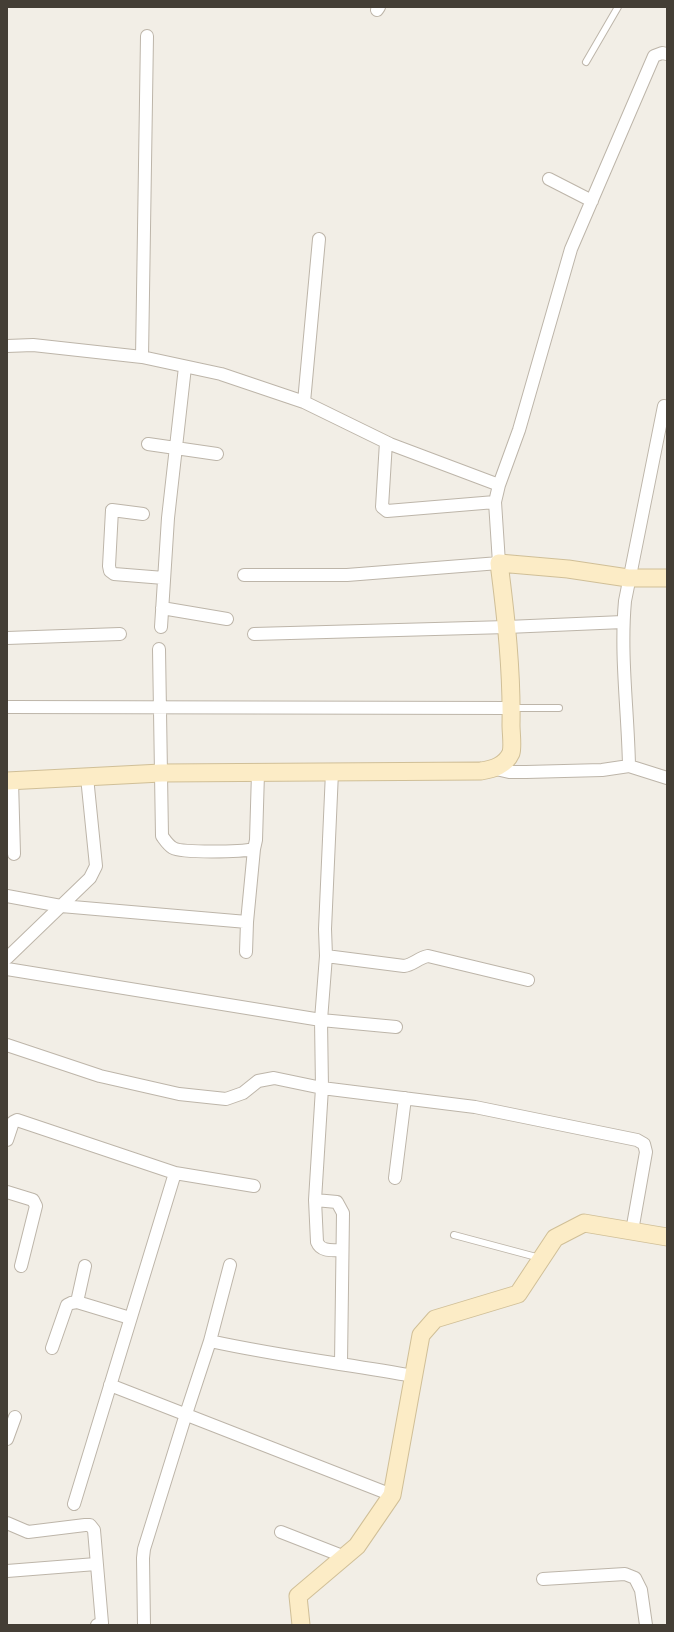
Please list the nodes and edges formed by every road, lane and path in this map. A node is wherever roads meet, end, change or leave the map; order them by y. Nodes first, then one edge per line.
1 (618, 7) edge
2 (147, 36) dead end
3 (667, 54) edge
4 (586, 62) dead end
5 (550, 179) dead end
6 (592, 201) junction
7 (319, 239) dead end
8 (7, 346) edge
9 (142, 357) junction
10 (185, 367) junction
11 (304, 402) junction
12 (664, 406) dead end
13 (386, 442) junction
14 (148, 444) dead end
15 (176, 448) junction
16 (217, 454) dead end
17 (499, 485) junction
18 (495, 502) junction
19 (143, 514) dead end
20 (499, 563) junction
21 (244, 575) dead end
22 (164, 578) junction
23 (628, 578) junction
24 (667, 578) edge
25 (162, 608) junction
26 (227, 619) dead end
27 (623, 622) junction
28 (161, 627) dead end
29 (507, 627) junction
30 (120, 634) dead end
31 (254, 634) dead end
32 (7, 638) edge
33 (159, 649) dead end
34 (7, 706) edge
35 (160, 708) junction
36 (511, 708) junction
37 (559, 708) dead end
38 (629, 766) junction
39 (496, 769) junction
40 (332, 772) junction
41 (161, 773) junction
42 (258, 773) junction
43 (87, 777) junction
44 (667, 778) edge
45 (9, 781) edge
46 (254, 849) junction
47 (14, 854) dead end
48 (7, 896) edge
49 (61, 906) junction
50 (246, 922) junction
51 (246, 952) dead end
52 (326, 956) junction
53 (7, 958) edge
54 (7, 969) edge
55 (528, 980) dead end
56 (322, 1020) junction
57 (396, 1027) dead end
58 (7, 1045) edge
59 (322, 1088) junction
60 (405, 1098) junction
61 (7, 1140) edge
62 (175, 1173) junction
63 (395, 1178) dead end
64 (254, 1186) dead end
65 (7, 1192) edge
66 (315, 1200) junction
67 (632, 1231) junction
68 (454, 1235) dead end
69 (667, 1238) edge
70 (342, 1250) junction
71 (542, 1258) junction
72 (230, 1265) dead end
73 (20, 1266) dead end
74 (84, 1266) dead end
75 (77, 1302) junction
76 (130, 1318) junction
77 (210, 1341) junction
78 (52, 1348) dead end
79 (341, 1363) junction
80 (414, 1376) junction
81 (110, 1385) junction
82 (186, 1414) junction
83 (16, 1417) edge
84 (7, 1439) edge
85 (392, 1495) junction
86 (74, 1504) dead end
87 (7, 1523) edge
88 (24, 1531) junction
89 (281, 1532) dead end
90 (7, 1533) edge
91 (345, 1556) junction
92 (96, 1564) junction
93 (7, 1571) edge
94 (543, 1579) dead end
95 (97, 1625) edge
96 (144, 1625) edge
97 (300, 1625) edge
98 (646, 1625) edge

1 - 4 lane
2 - 9 street
3 - 6 street
5 - 6 street
6 - 17 street
7 - 11 street
8 - 9 street
9 - 10 street
10 - 11 street
10 - 15 street
11 - 13 street
12 - 23 street
13 - 17 street
13 - 18 street
14 - 15 street
15 - 16 street
15 - 22 street
17 - 18 street
18 - 20 street
19 - 22 street
20 - 21 street
20 - 23 street
20 - 29 street
22 - 25 street
23 - 24 street
23 - 27 street
25 - 26 street
25 - 28 street
27 - 29 street
27 - 38 street
29 - 31 street
29 - 36 street
30 - 32 street
33 - 35 street
34 - 35 street
35 - 36 street
35 - 41 street
36 - 37 lane
36 - 39 street
38 - 39 street
38 - 44 street
39 - 40 street
40 - 42 street
40 - 52 street
41 - 42 street
41 - 43 street
41 - 46 street
42 - 46 street
43 - 45 street
43 - 49 street
45 - 47 street
46 - 50 street
48 - 49 street
49 - 50 street
49 - 53 street
50 - 51 street
52 - 55 street
52 - 56 street
54 - 56 street
56 - 57 street
56 - 59 street
58 - 59 street
59 - 60 street
59 - 66 street
60 - 63 street
60 - 67 street
61 - 62 street
62 - 64 street
62 - 76 street
65 - 73 street
66 - 70 street
66 - 70 street
67 - 69 street
67 - 71 street
68 - 71 lane
70 - 79 street
71 - 80 street
72 - 77 street
74 - 75 street
75 - 76 street
75 - 78 street
76 - 81 street
77 - 79 street
77 - 82 street
79 - 80 street
80 - 85 street
81 - 82 street
81 - 86 street
82 - 85 street
82 - 96 street
83 - 84 street
85 - 91 street
87 - 88 street
88 - 90 street
88 - 92 street
89 - 91 street
91 - 97 street
92 - 93 street
92 - 95 street
94 - 98 street

